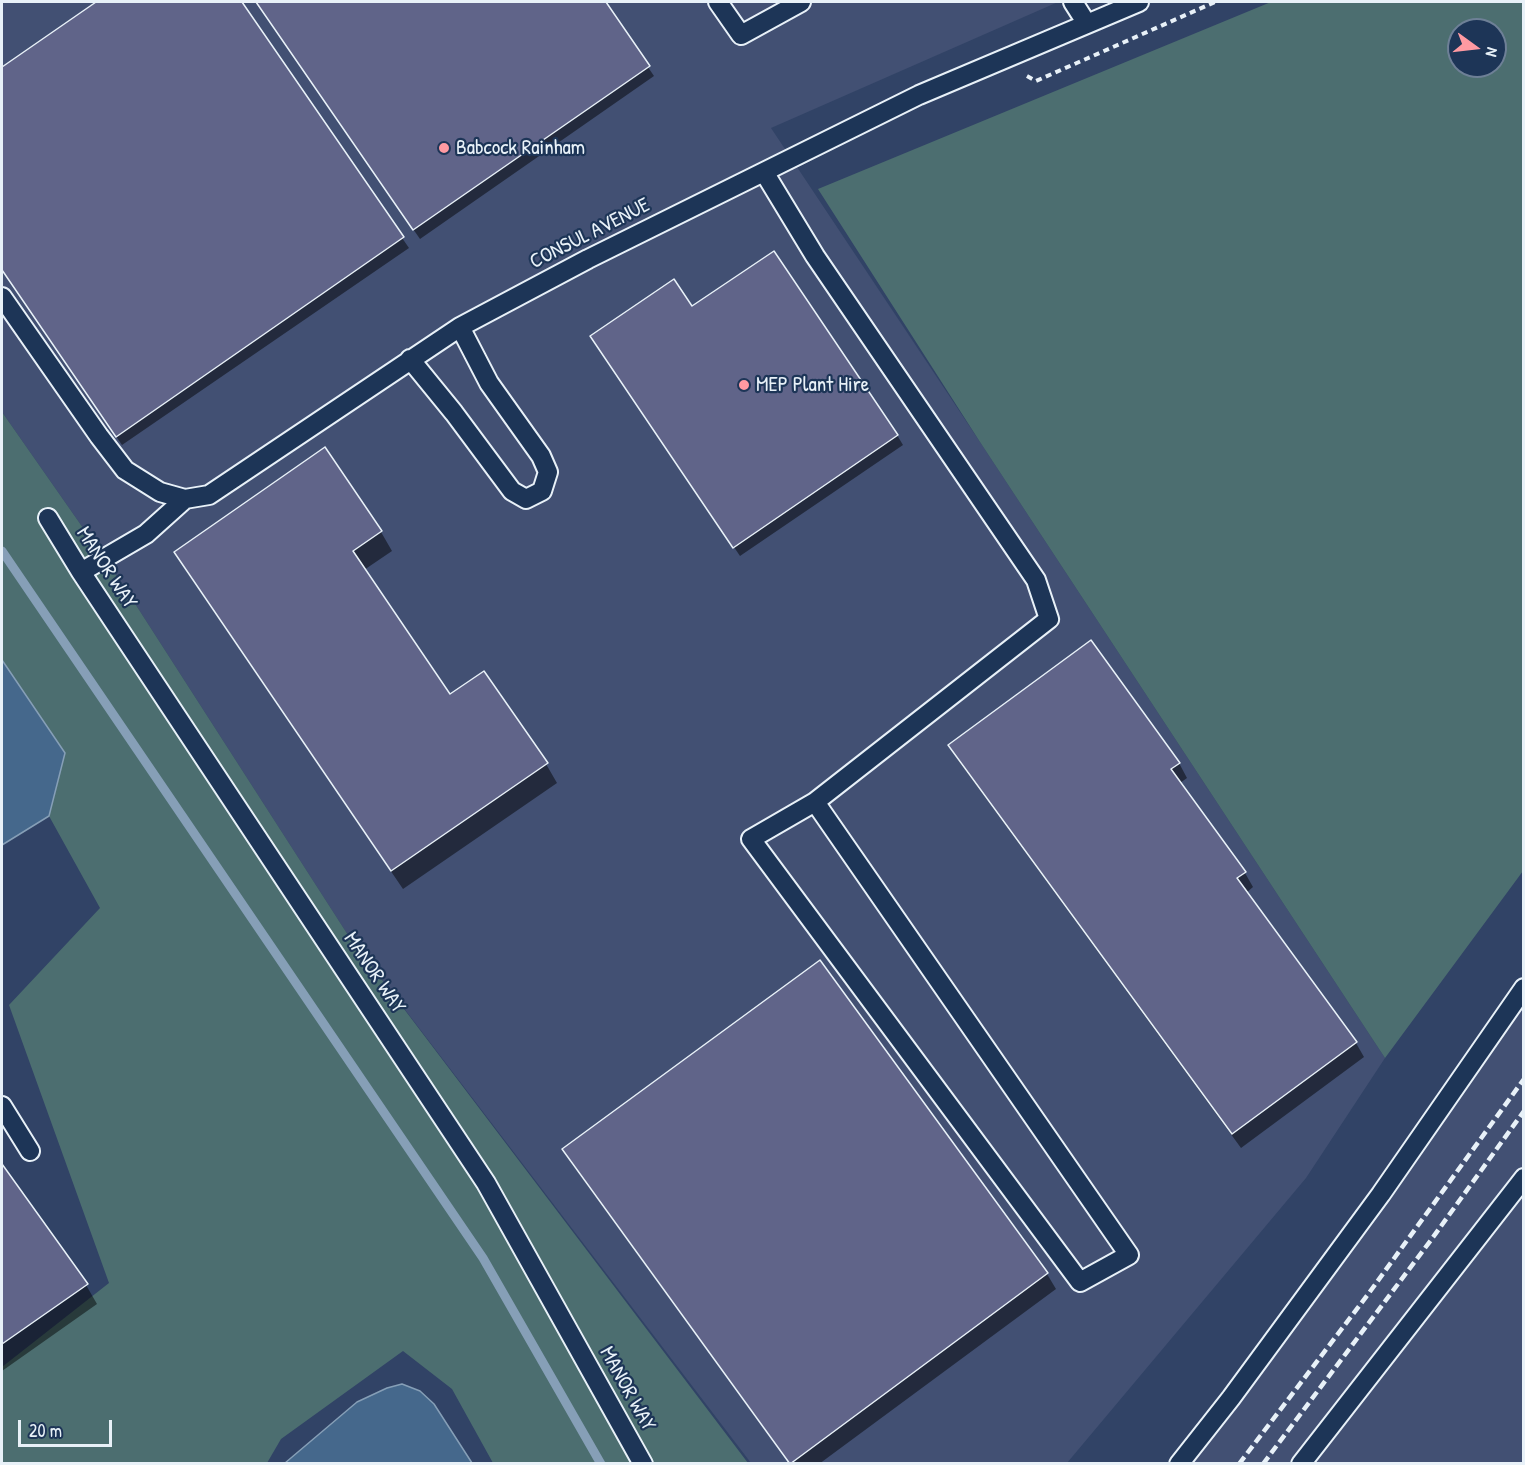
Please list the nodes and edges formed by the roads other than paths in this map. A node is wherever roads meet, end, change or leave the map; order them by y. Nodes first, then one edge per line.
1 (718, 2) edge
2 (801, 2) edge
3 (1073, 2) edge
4 (1139, 2) edge
5 (1087, 24) junction
6 (764, 172) junction
7 (2, 297) edge
8 (460, 327) junction
9 (411, 359) junction
10 (184, 499) junction
11 (48, 518) dead end
12 (81, 572) junction
13 (815, 802) junction
14 (1524, 988) edge
15 (2, 1106) edge
16 (30, 1151) dead end
17 (1524, 1178) edge
18 (643, 1464) edge
19 (1179, 1464) edge
20 (1301, 1464) edge

1 - 2 lane
3 - 5 lane
4 - 5 lane, CONSUL AVENUE
5 - 6 lane, CONSUL AVENUE
6 - 8 lane, CONSUL AVENUE
6 - 13 lane
7 - 10 lane
8 - 9 lane, CONSUL AVENUE
8 - 9 lane
9 - 10 lane, CONSUL AVENUE
10 - 12 lane
11 - 12 lane, MANOR WAY
12 - 18 lane, MANOR WAY
13 - 13 lane
14 - 19 lane
15 - 16 lane
17 - 20 lane

